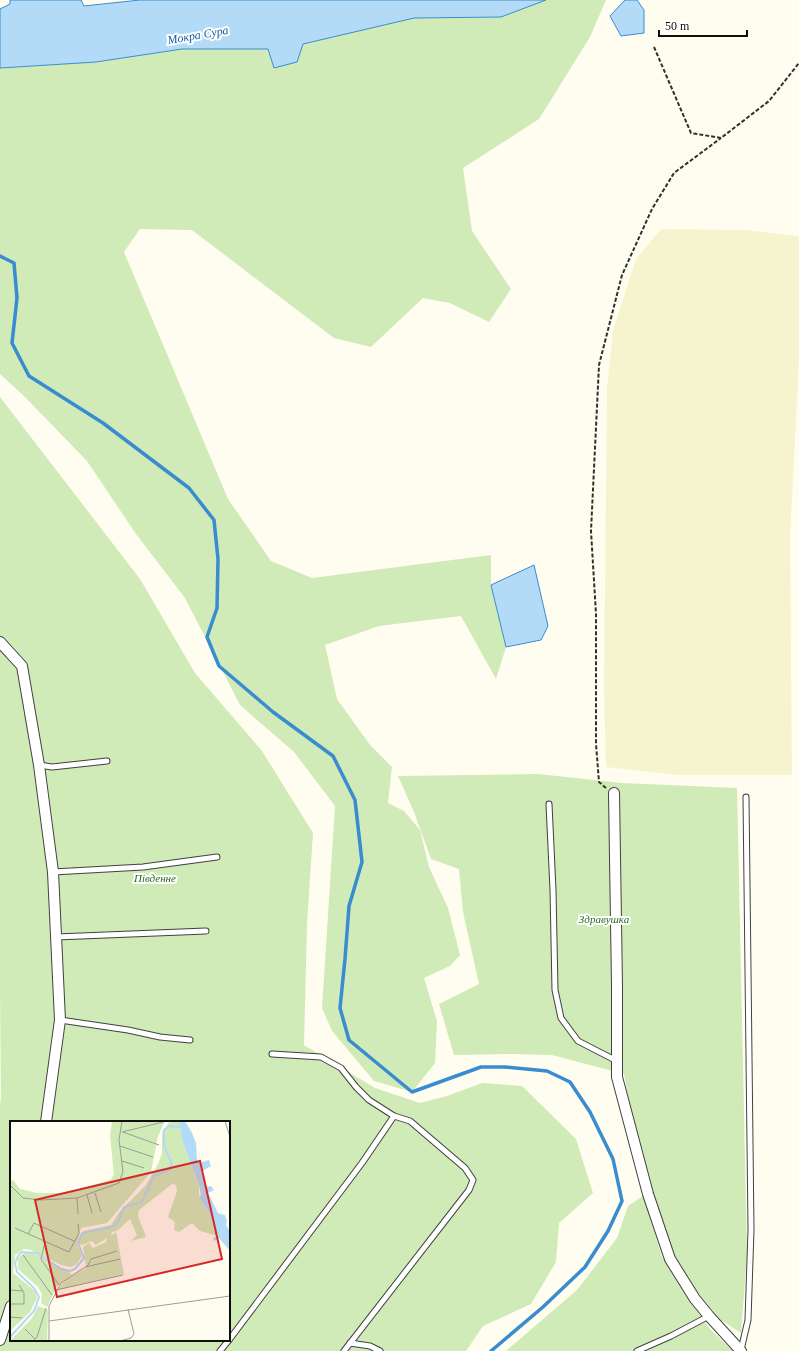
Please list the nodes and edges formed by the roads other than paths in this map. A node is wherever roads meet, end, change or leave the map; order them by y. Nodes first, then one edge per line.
1 (0, 642) edge
2 (107, 761) dead end
3 (38, 765) junction
4 (614, 793) road end
5 (746, 797) dead end
6 (549, 804) dead end
7 (217, 857) dead end
8 (53, 872) junction
9 (206, 931) dead end
10 (56, 937) junction
11 (60, 1020) junction
12 (190, 1040) dead end
13 (272, 1054) dead end
14 (617, 1061) junction
15 (394, 1116) junction
16 (46, 1121) edge
17 (10, 1309) edge
18 (709, 1316) junction
19 (230, 1339) edge
20 (0, 1340) edge
21 (228, 1341) edge
22 (350, 1343) junction
23 (220, 1351) edge
24 (344, 1351) edge
25 (380, 1351) edge
26 (637, 1351) edge
27 (741, 1351) edge

1 - 3 street
2 - 3 lane
3 - 8 street
4 - 14 street
5 - 27 lane
6 - 14 lane
7 - 8 lane
8 - 10 street
9 - 10 lane
10 - 11 street
11 - 12 lane
11 - 16 street
13 - 15 lane
14 - 18 street
15 - 19 lane
15 - 22 lane
17 - 20 street
18 - 26 lane
18 - 27 street
21 - 23 lane
22 - 24 lane
22 - 25 lane

